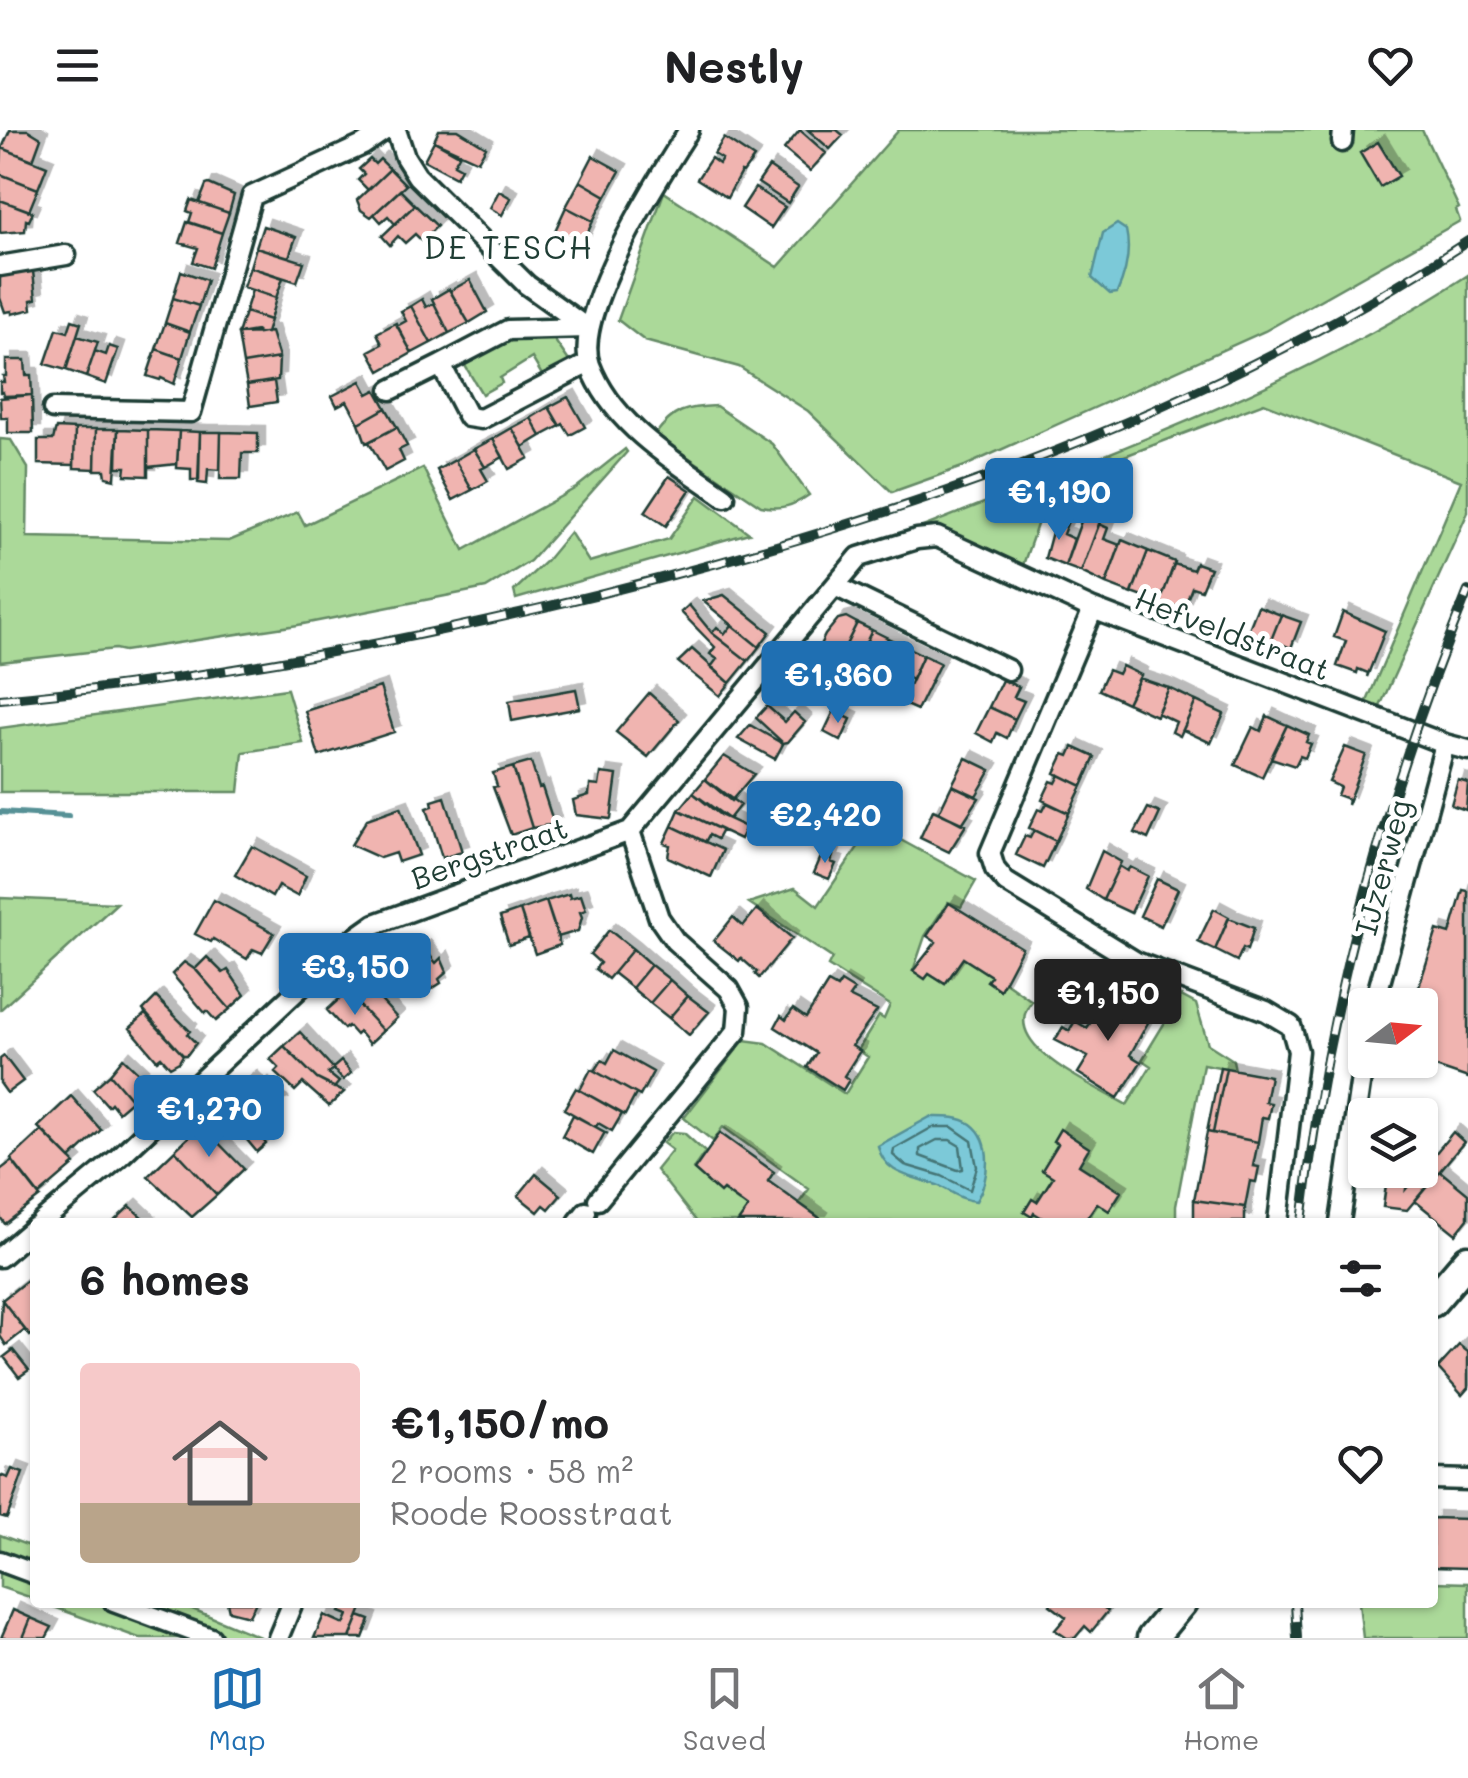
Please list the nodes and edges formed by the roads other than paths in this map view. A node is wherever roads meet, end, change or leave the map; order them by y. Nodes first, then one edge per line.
1 (385, 130) edge
2 (396, 130) edge
3 (689, 130) edge
4 (66, 255) dead end
5 (0, 266) edge
6 (588, 328) junction
7 (589, 363) junction
8 (441, 365) junction
9 (391, 390) dead end
10 (53, 409) dead end
11 (725, 498) dead end
12 (835, 586) junction
13 (1093, 609) junction
14 (1008, 670) dead end
15 (1445, 744) junction
16 (1468, 750) edge
17 (630, 831) junction
18 (1379, 988) edge
19 (1361, 1078) edge
20 (587, 1212) edge
21 (46, 1218) edge
22 (1278, 1218) edge
23 (1341, 1218) edge
24 (30, 1232) edge
25 (0, 1256) edge
26 (1468, 1260) edge
27 (1438, 1295) edge
28 (1438, 1478) edge
29 (1468, 1480) edge
30 (0, 1561) edge
31 (30, 1572) edge
32 (130, 1608) edge
33 (290, 1608) edge
34 (1177, 1608) edge
35 (156, 1618) junction
36 (148, 1638) edge
37 (211, 1638) edge
38 (278, 1638) edge
39 (1152, 1638) edge

1 - 10 street
2 - 6 street
3 - 6 street
4 - 5 street
6 - 7 street
6 - 8 street
7 - 8 street
7 - 11 street
8 - 9 street
12 - 13 street, Hefveldstraat
12 - 14 street
12 - 17 street
13 - 15 street, Hefveldstraat
13 - 22 street
15 - 16 street, Hefveldstraat
15 - 18 street, IJzerweg
17 - 20 street
17 - 21 street, Bergstraat
19 - 23 street
24 - 25 street, Bergstraat
26 - 27 main road
28 - 29 street
30 - 31 street
32 - 35 street
33 - 38 street
34 - 39 main road
35 - 36 street
35 - 37 street

